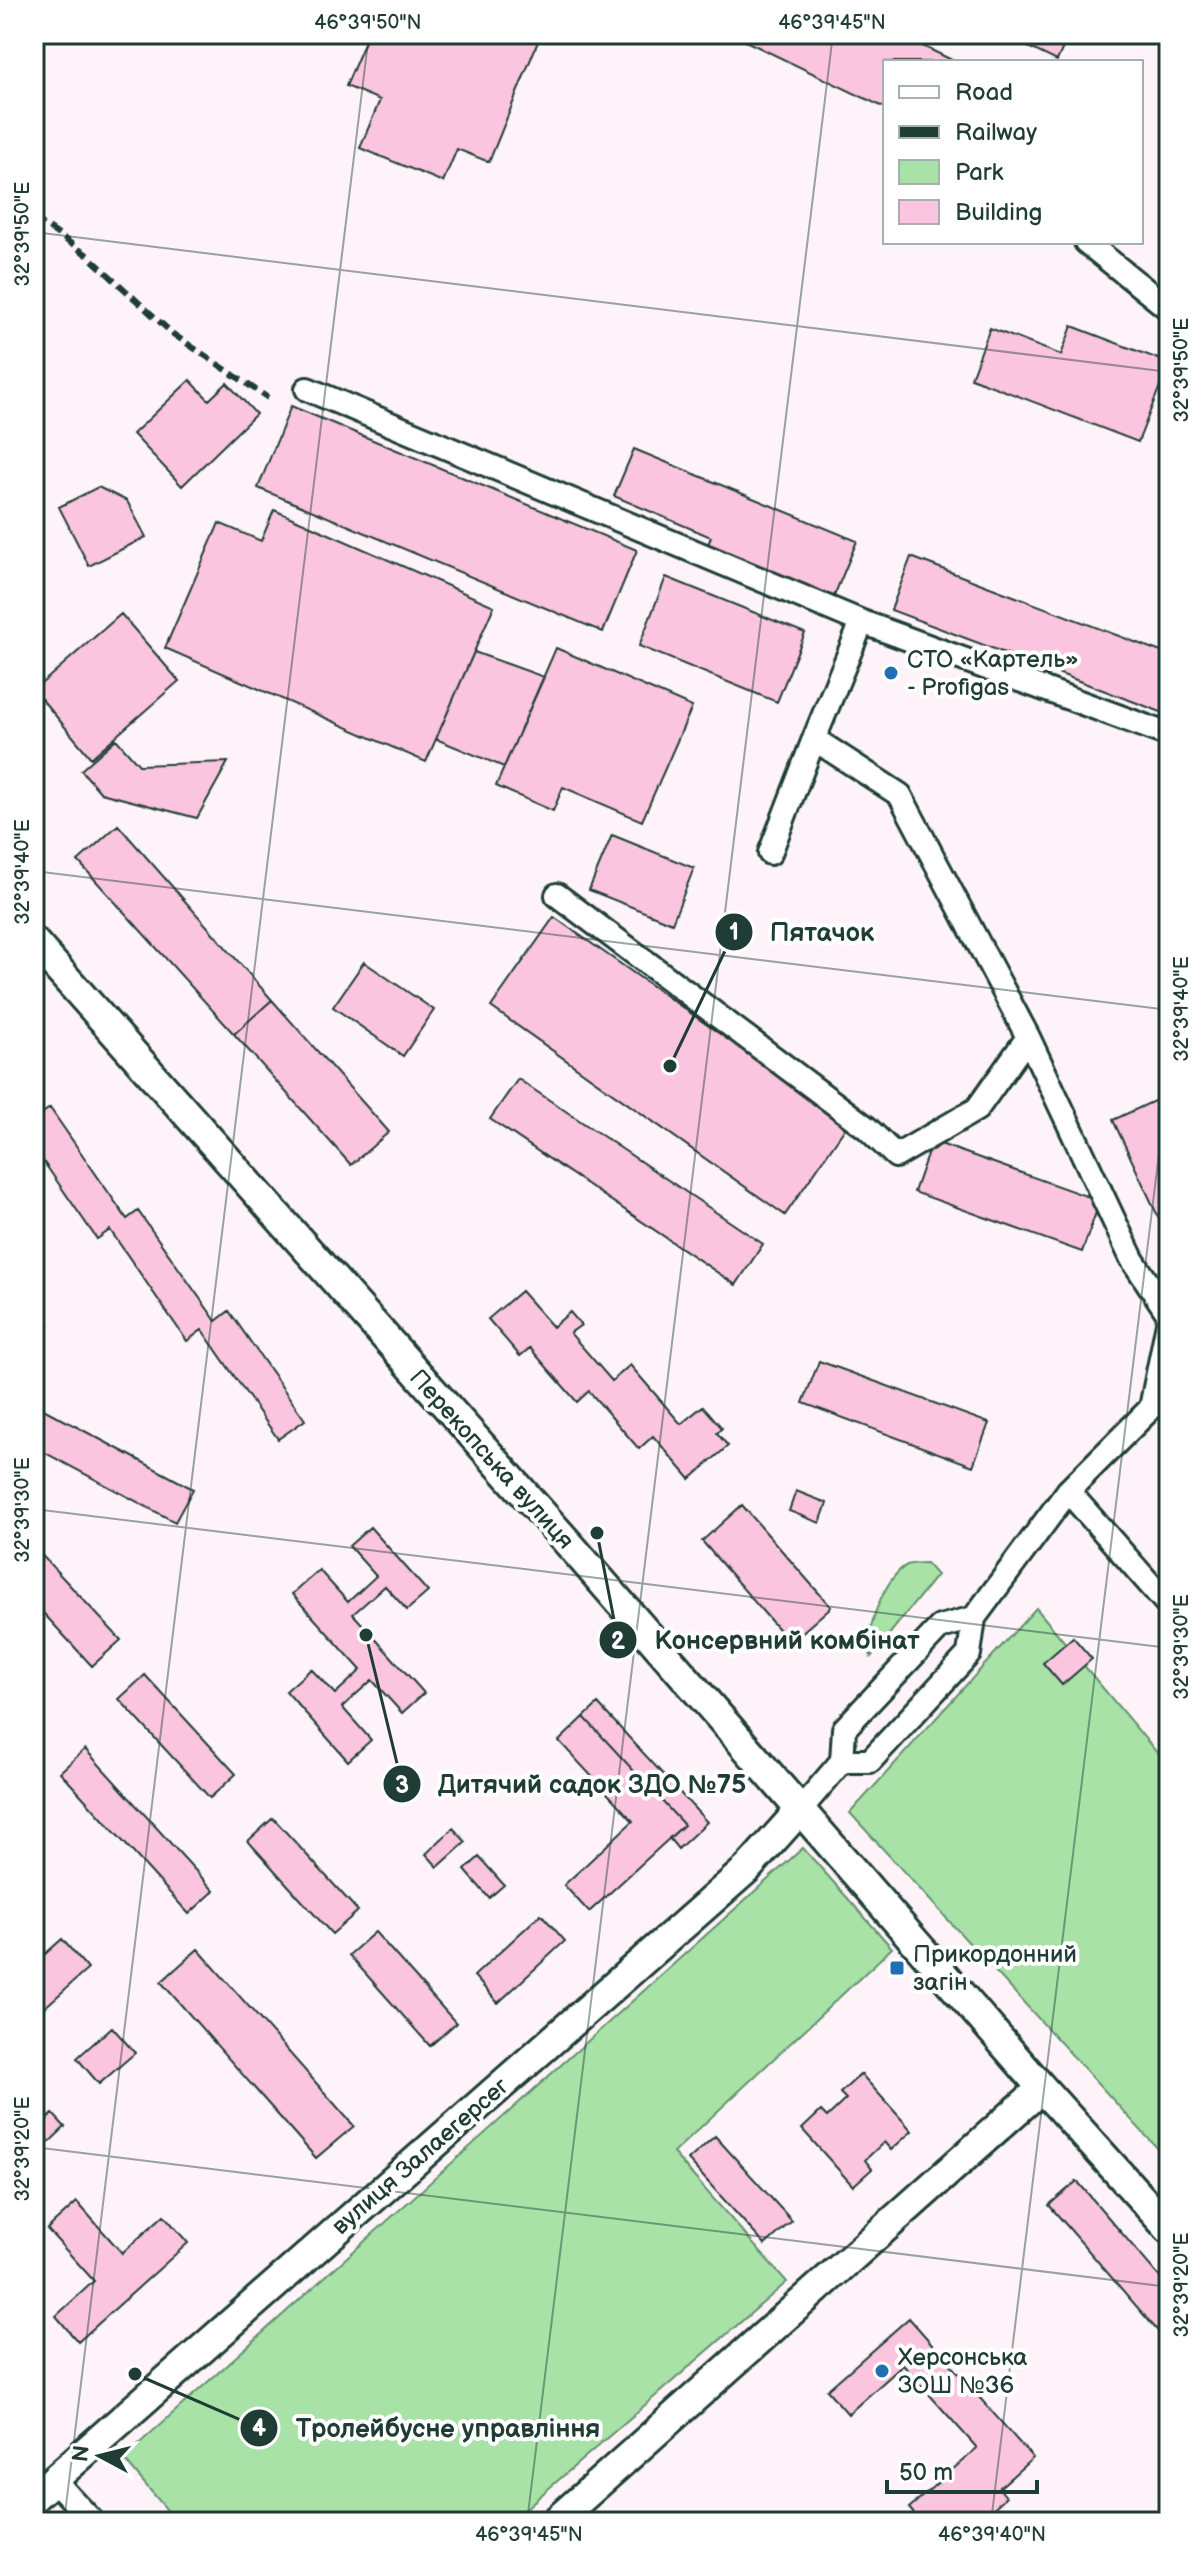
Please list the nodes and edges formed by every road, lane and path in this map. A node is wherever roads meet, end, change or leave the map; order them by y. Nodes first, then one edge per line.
1 (1088, 244) edge
2 (1169, 309) edge
3 (307, 389) dead end
4 (862, 622) junction
5 (1169, 735) edge
6 (814, 739) junction
7 (770, 853) dead end
8 (557, 895) dead end
9 (34, 942) edge
10 (1028, 1037) junction
11 (1169, 1316) edge
12 (1160, 1402) edge
13 (1068, 1491) junction
14 (1169, 1606) edge
15 (974, 1618) junction
16 (842, 1761) junction
17 (800, 1810) junction
18 (1042, 2088) junction
19 (1169, 2229) edge
20 (40, 2488) edge
21 (93, 2522) edge
22 (555, 2522) edge

1 - 2 street
3 - 4 street
4 - 5 street
4 - 6 street
6 - 7 street
6 - 10 street
8 - 10 street
9 - 17 main road, Перекопська вулиця
10 - 11 street
11 - 12 street
12 - 13 street
13 - 14 street
13 - 15 street
15 - 16 street
15 - 16 street
16 - 17 street
17 - 18 main road, Перекопська вулиця
17 - 20 main road, вулиця Залаегерсег
18 - 19 main road, Перекопська вулиця
18 - 22 main road
20 - 21 street

